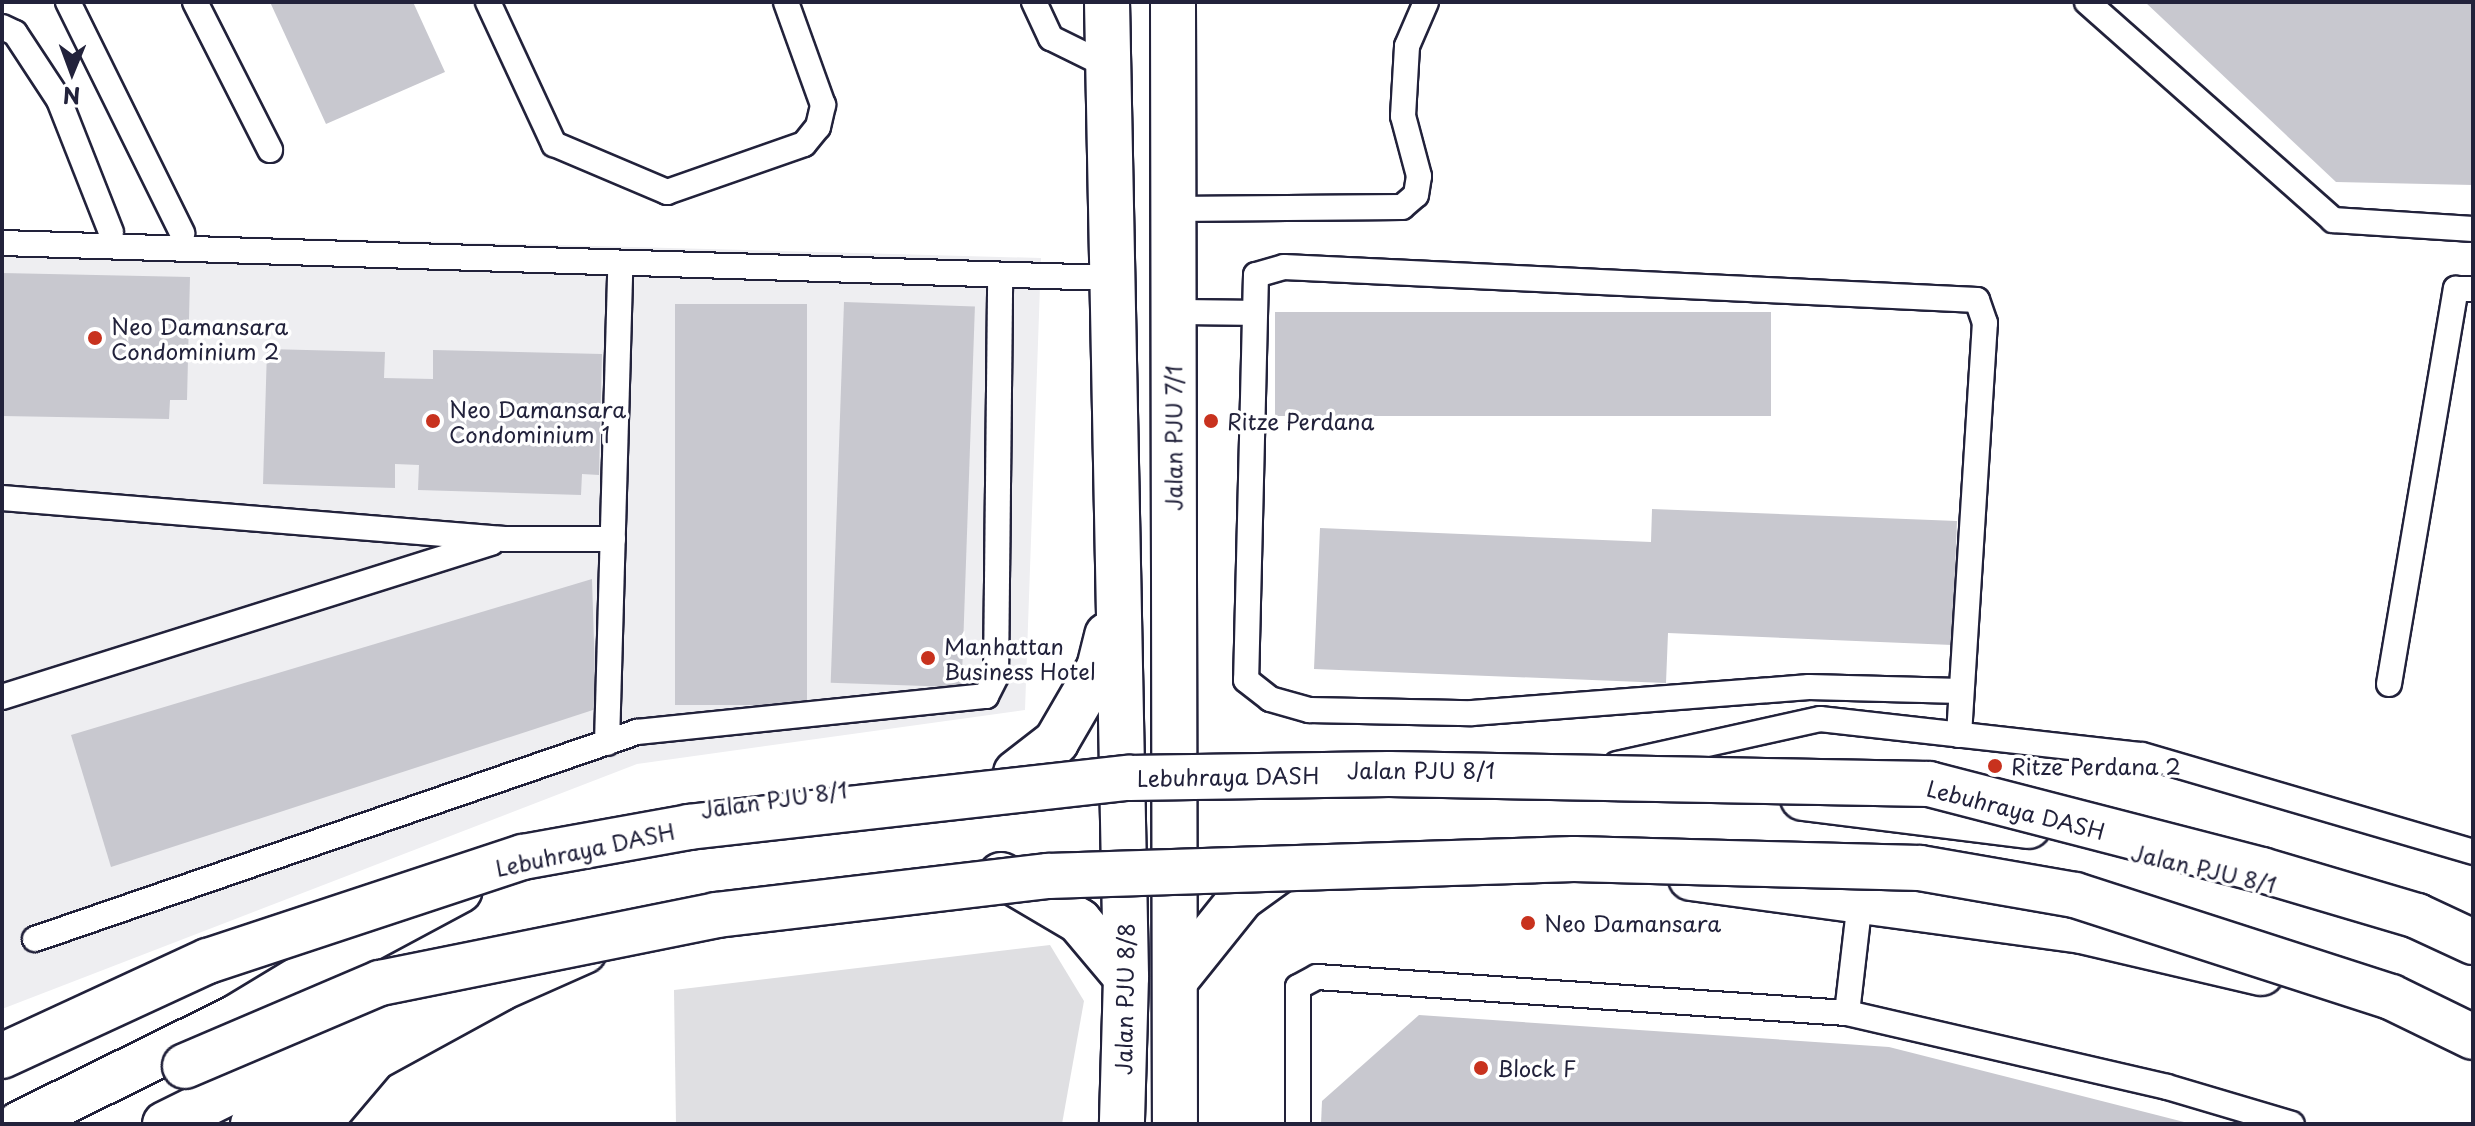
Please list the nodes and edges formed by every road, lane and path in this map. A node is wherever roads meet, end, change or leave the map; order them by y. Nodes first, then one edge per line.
1 (68, 2) edge
2 (195, 2) edge
3 (488, 2) edge
4 (786, 2) edge
5 (1034, 2) edge
6 (1107, 2) edge
7 (1173, 2) edge
8 (1426, 2) edge
9 (2087, 2) edge
10 (2, 27) edge
11 (1108, 66) junction
12 (270, 150) dead end
13 (1172, 209) junction
14 (2, 229) edge
15 (2473, 229) edge
16 (111, 232) junction
17 (182, 233) junction
18 (275, 237) dead end
19 (2, 243) edge
20 (620, 264) junction
21 (1000, 275) junction
22 (1110, 278) junction
23 (2473, 289) edge
24 (1173, 312) junction
25 (1251, 313) junction
26 (2, 498) edge
27 (504, 539) junction
28 (613, 539) junction
29 (1116, 601) junction
30 (2389, 684) dead end
31 (1910, 689) junction
32 (1961, 691) junction
33 (2, 697) edge
34 (1910, 729) junction
35 (1959, 735) junction
36 (607, 743) junction
37 (1592, 769) junction
38 (1173, 772) junction
39 (1016, 773) junction
40 (1121, 774) junction
41 (2473, 852) edge
42 (1277, 872) junction
43 (1124, 874) junction
44 (1001, 875) junction
45 (1175, 875) junction
46 (1860, 900) junction
47 (35, 939) dead end
48 (2473, 942) edge
49 (2473, 949) edge
50 (332, 959) junction
51 (479, 968) junction
52 (1126, 977) junction
53 (1177, 978) junction
54 (1847, 1013) junction
55 (2473, 1024) edge
56 (2473, 1037) edge
57 (380, 1051) junction
58 (2, 1056) edge
59 (19, 1124) edge
60 (68, 1124) edge
61 (139, 1124) edge
62 (165, 1124) edge
63 (253, 1124) edge
64 (318, 1124) edge
65 (1122, 1124) edge
66 (1175, 1124) edge
67 (1298, 1124) edge
68 (2292, 1124) edge

1 - 17 lane
2 - 12 lane
3 - 4 lane
5 - 11 lane
6 - 11 main road
7 - 13 main road, Jalan PJU 7/1
8 - 13 lane
9 - 15 lane
10 - 16 lane
11 - 22 main road
13 - 24 main road, Jalan PJU 7/1
14 - 16 lane
16 - 17 lane
17 - 18 lane
19 - 20 lane
20 - 21 lane
20 - 28 lane
21 - 22 lane
21 - 36 lane
22 - 29 main road
23 - 30 lane
24 - 25 lane
24 - 38 main road, Jalan PJU 7/1
25 - 31 lane
25 - 32 lane
26 - 27 lane
27 - 28 lane
27 - 33 lane
28 - 36 lane
29 - 39 main road
29 - 40 main road
31 - 32 lane
31 - 34 lane
32 - 35 lane
34 - 35 lane
34 - 37 lane
35 - 41 lane
36 - 47 lane
37 - 38 main road, Jalan PJU 8/1
37 - 49 main road, Jalan PJU 8/1
38 - 40 main road, Jalan PJU 8/1
38 - 45 main road, Jalan PJU 7/1
39 - 40 main road, Jalan PJU 8/1
39 - 50 main road, Jalan PJU 8/1
40 - 43 main road
42 - 45 main road
42 - 46 main road
42 - 53 main road
43 - 44 main road
43 - 45 main road
43 - 52 main road, Jalan PJU 8/8
44 - 52 main road
44 - 57 main road
45 - 53 main road
46 - 54 lane
46 - 55 main road
48 - 58 main road, Lebuhraya DASH, bridge
50 - 59 main road
50 - 61 main road
51 - 56 main road, bridge
51 - 60 main road, bridge
51 - 62 main road
52 - 65 main road, Jalan PJU 8/8
53 - 66 main road
54 - 67 lane
54 - 68 lane
57 - 63 main road
57 - 64 main road

